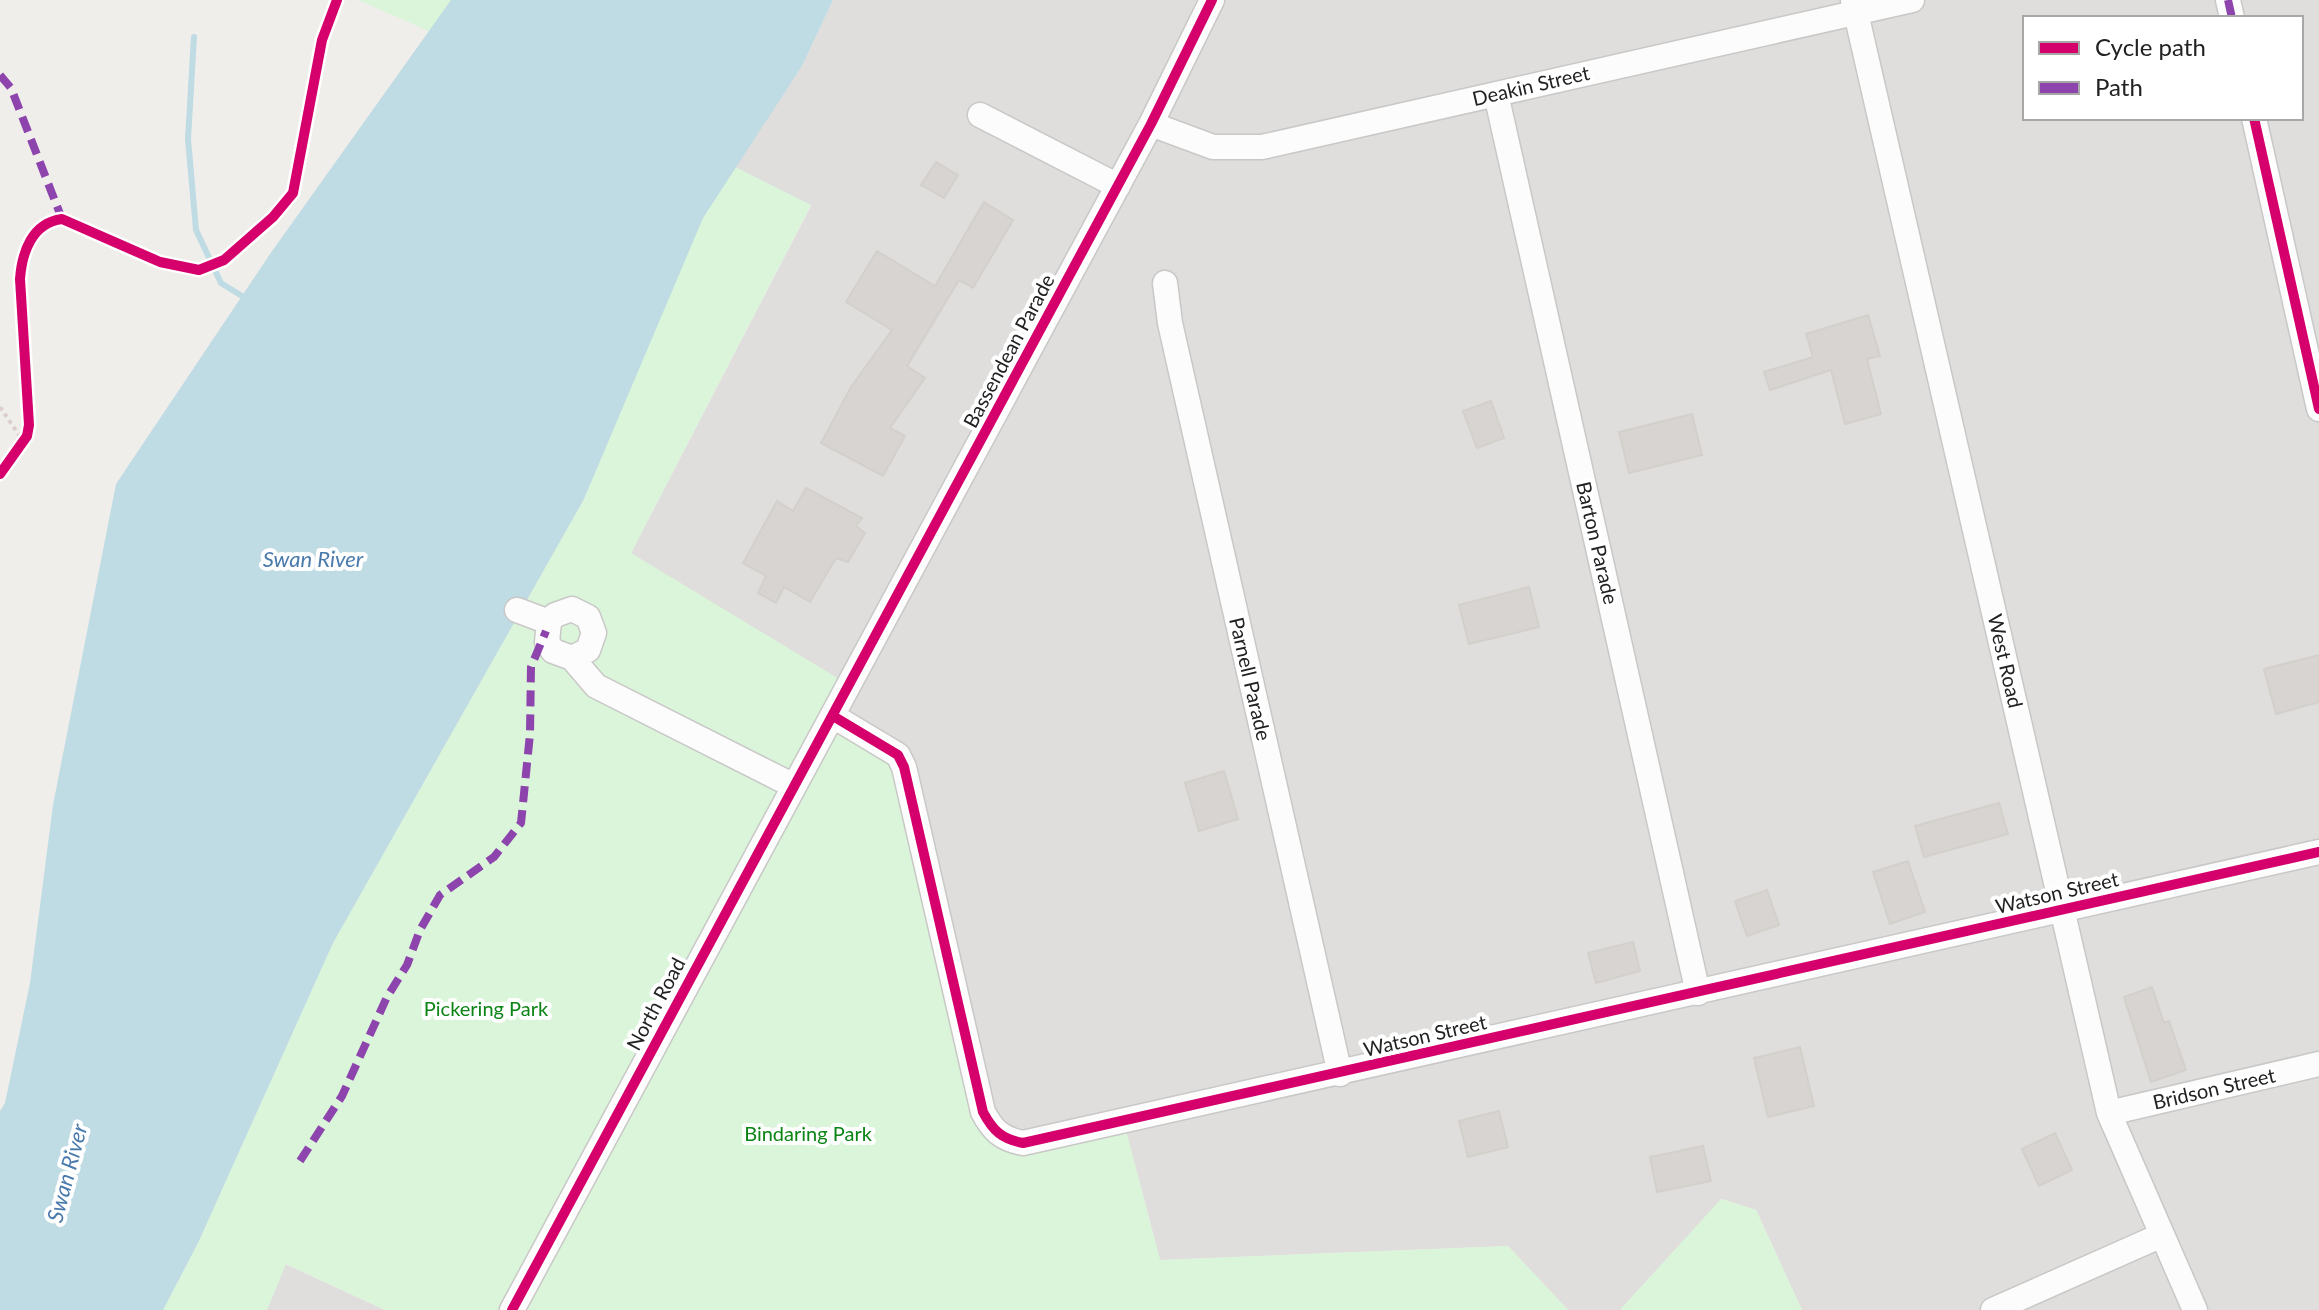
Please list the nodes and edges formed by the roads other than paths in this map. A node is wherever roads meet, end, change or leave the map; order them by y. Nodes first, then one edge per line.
1 (1212, 0) edge
2 (1912, 0) edge
3 (1855, 6) edge
4 (1496, 94) junction
5 (980, 115) dead end
6 (2254, 120) edge
7 (1151, 124) junction
8 (1118, 186) junction
9 (1165, 283) dead end
10 (2319, 409) edge
11 (517, 610) dead end
12 (549, 622) junction
13 (572, 658) junction
14 (833, 716) junction
15 (794, 786) junction
16 (2319, 852) edge
17 (2063, 910) junction
18 (1698, 993) junction
19 (2319, 1064) edge
20 (1340, 1074) junction
21 (2109, 1113) junction
22 (2162, 1235) junction
23 (512, 1310) edge
24 (1993, 1310) edge
25 (2195, 1310) edge

1 - 7 street, Bassendean Parade
2 - 3 street, Deakin Street
3 - 4 street, Deakin Street
3 - 17 street, West Road
4 - 7 street, Deakin Street
4 - 18 street, Barton Parade
5 - 8 street
6 - 10 street
7 - 8 street, Bassendean Parade
8 - 14 street, Bassendean Parade
9 - 20 street, Parnell Parade
11 - 12 street
12 - 13 street
12 - 13 street
13 - 15 street
14 - 15 street, North Road
14 - 20 street, Watson Street
15 - 23 street, North Road
16 - 17 street, Watson Street
17 - 18 street, Watson Street
17 - 21 street, West Road
18 - 20 street, Watson Street
19 - 21 street, Bridson Street
21 - 22 street, West Road
22 - 24 street
22 - 25 street, West Road

